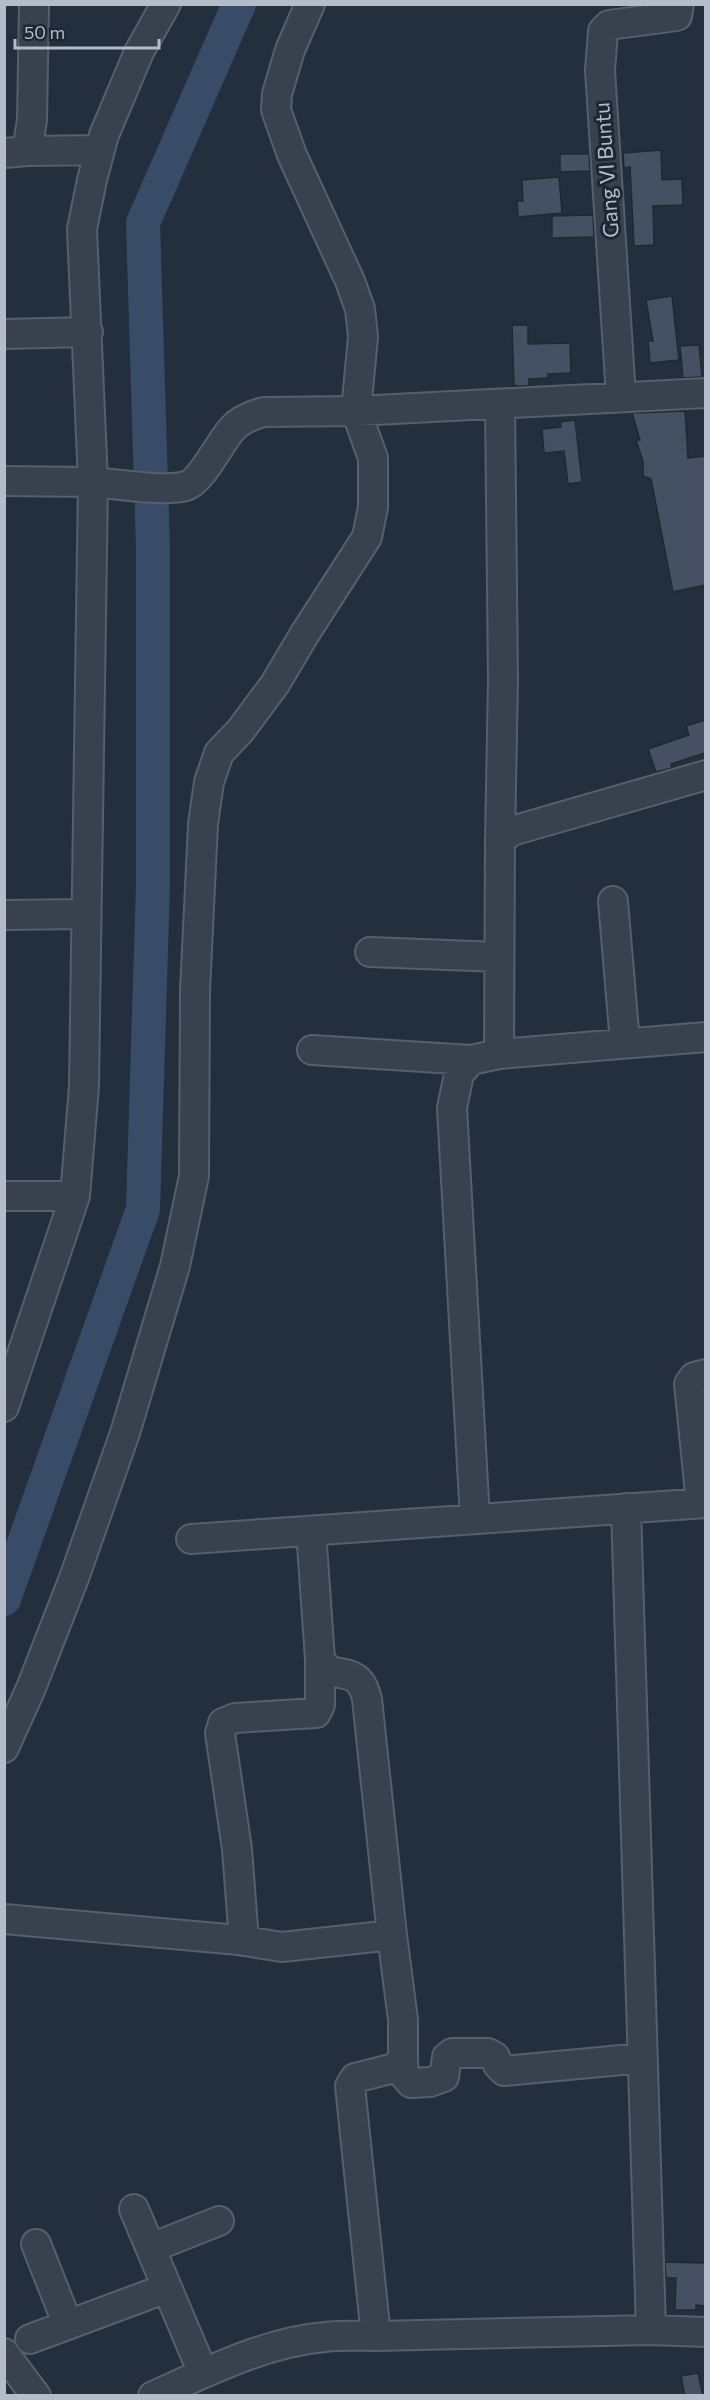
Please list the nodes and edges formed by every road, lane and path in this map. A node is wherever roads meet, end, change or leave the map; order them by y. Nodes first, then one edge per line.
1 (34, 4) edge
2 (166, 4) edge
3 (310, 4) edge
4 (679, 4) edge
5 (100, 150) junction
6 (16, 152) edge
7 (88, 332) junction
8 (4, 334) edge
9 (705, 393) edge
10 (621, 398) junction
11 (500, 404) junction
12 (356, 411) junction
13 (4, 481) edge
14 (93, 482) junction
15 (705, 775) edge
16 (500, 840) junction
17 (613, 901) dead end
18 (85, 914) junction
19 (4, 915) edge
20 (370, 952) dead end
21 (500, 957) junction
22 (705, 1036) edge
23 (625, 1043) junction
24 (312, 1050) dead end
25 (499, 1054) junction
26 (471, 1060) junction
27 (4, 1196) edge
28 (75, 1196) junction
29 (705, 1374) edge
30 (4, 1407) edge
31 (703, 1503) edge
32 (626, 1508) junction
33 (475, 1519) junction
34 (311, 1531) junction
35 (191, 1539) dead end
36 (320, 1659) junction
37 (4, 1748) edge
38 (4, 1919) edge
39 (392, 1935) junction
40 (244, 1941) junction
41 (643, 2058) junction
42 (403, 2060) junction
43 (134, 2209) dead end
44 (219, 2221) dead end
45 (36, 2244) dead end
46 (151, 2248) junction
47 (167, 2288) junction
48 (68, 2325) junction
49 (651, 2330) junction
50 (705, 2332) edge
51 (376, 2336) junction
52 (30, 2339) dead end
53 (4, 2353) edge
54 (203, 2373) junction
55 (36, 2396) edge
56 (153, 2396) edge

1 - 6 street
2 - 5 street
3 - 12 street
4 - 10 street, Gang VI Buntu
5 - 6 street
5 - 7 street
7 - 8 street
7 - 14 street
9 - 10 street
10 - 11 street
11 - 12 street
11 - 16 street
12 - 14 street
12 - 37 street
13 - 14 street
14 - 18 street
15 - 16 street
16 - 21 street
17 - 23 street
18 - 19 street
18 - 28 street
20 - 21 street
21 - 25 street
22 - 23 street
23 - 25 street
24 - 26 street
25 - 26 street
26 - 33 street
27 - 28 street
28 - 30 street
29 - 31 street
31 - 32 street
32 - 33 street
32 - 41 street
33 - 34 street
34 - 35 street
34 - 36 street
36 - 39 street
36 - 40 street
38 - 40 street
39 - 40 street
39 - 42 street
41 - 42 street
41 - 49 street
42 - 51 street
43 - 46 street
44 - 46 street
45 - 48 street
46 - 47 street
47 - 48 street
47 - 54 street
48 - 52 street
49 - 50 street
49 - 51 street
51 - 54 street
53 - 55 street
54 - 56 street

